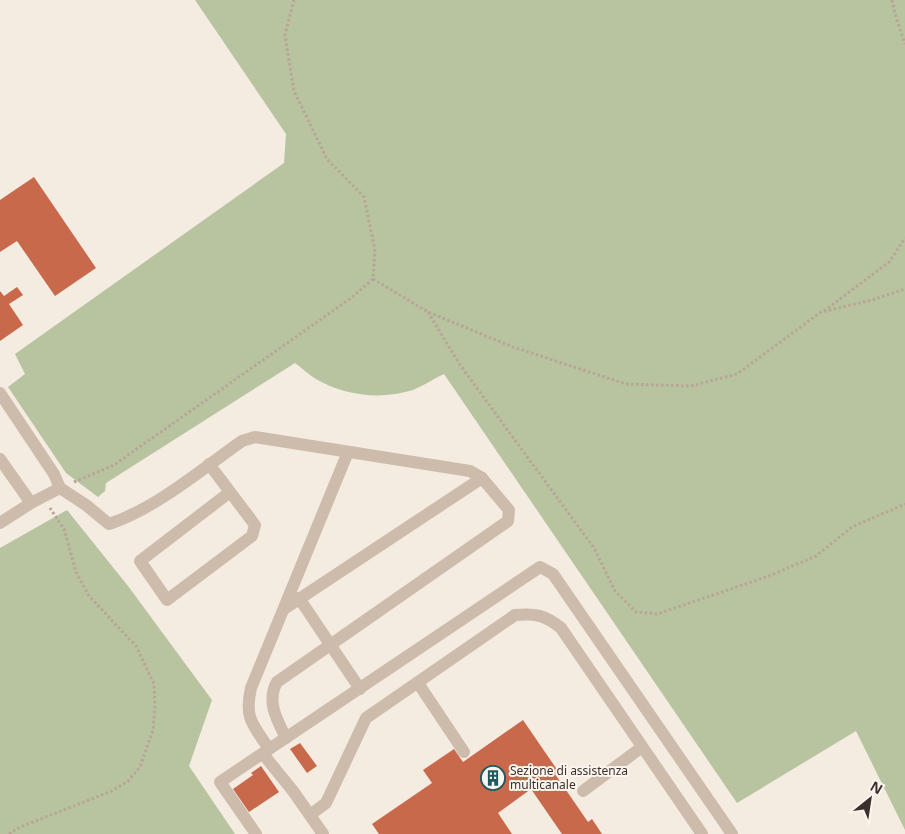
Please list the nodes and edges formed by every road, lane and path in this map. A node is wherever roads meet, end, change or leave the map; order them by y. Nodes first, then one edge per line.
1 (294, 0) edge
2 (892, 0) edge
3 (905, 44) edge
4 (905, 238) edge
5 (373, 278) junction
6 (905, 289) edge
7 (428, 312) junction
8 (821, 312) junction
9 (0, 393) edge
10 (348, 452) junction
11 (0, 459) edge
12 (209, 464) junction
13 (482, 478) junction
14 (60, 488) junction
15 (230, 492) junction
16 (37, 500) junction
17 (905, 504) edge
18 (0, 523) edge
19 (299, 598) junction
20 (284, 608) junction
21 (331, 645) junction
22 (418, 683) junction
23 (360, 689) junction
24 (286, 738) junction
25 (642, 747) junction
26 (266, 752) junction
27 (464, 752) dead end
28 (583, 791) dead end
29 (310, 815) junction
30 (9, 834) edge
31 (256, 834) edge
32 (323, 834) edge
33 (702, 834) edge
34 (732, 834) edge

1 - 5 path
2 - 3 path
4 - 8 path
5 - 7 path
5 - 14 path
6 - 8 path
7 - 8 path
7 - 17 path
9 - 14 street
10 - 12 street
10 - 13 street
10 - 20 street
11 - 16 street
12 - 14 street
12 - 15 street
13 - 19 street
13 - 21 street
14 - 16 street
15 - 15 street
16 - 18 street
16 - 30 path
19 - 20 street
19 - 21 street
20 - 26 street
21 - 23 street
21 - 24 street
22 - 25 street
22 - 27 street
22 - 29 street
23 - 24 street
23 - 34 street
24 - 26 street
25 - 28 street
25 - 33 street
26 - 29 street
26 - 31 street
29 - 32 street

